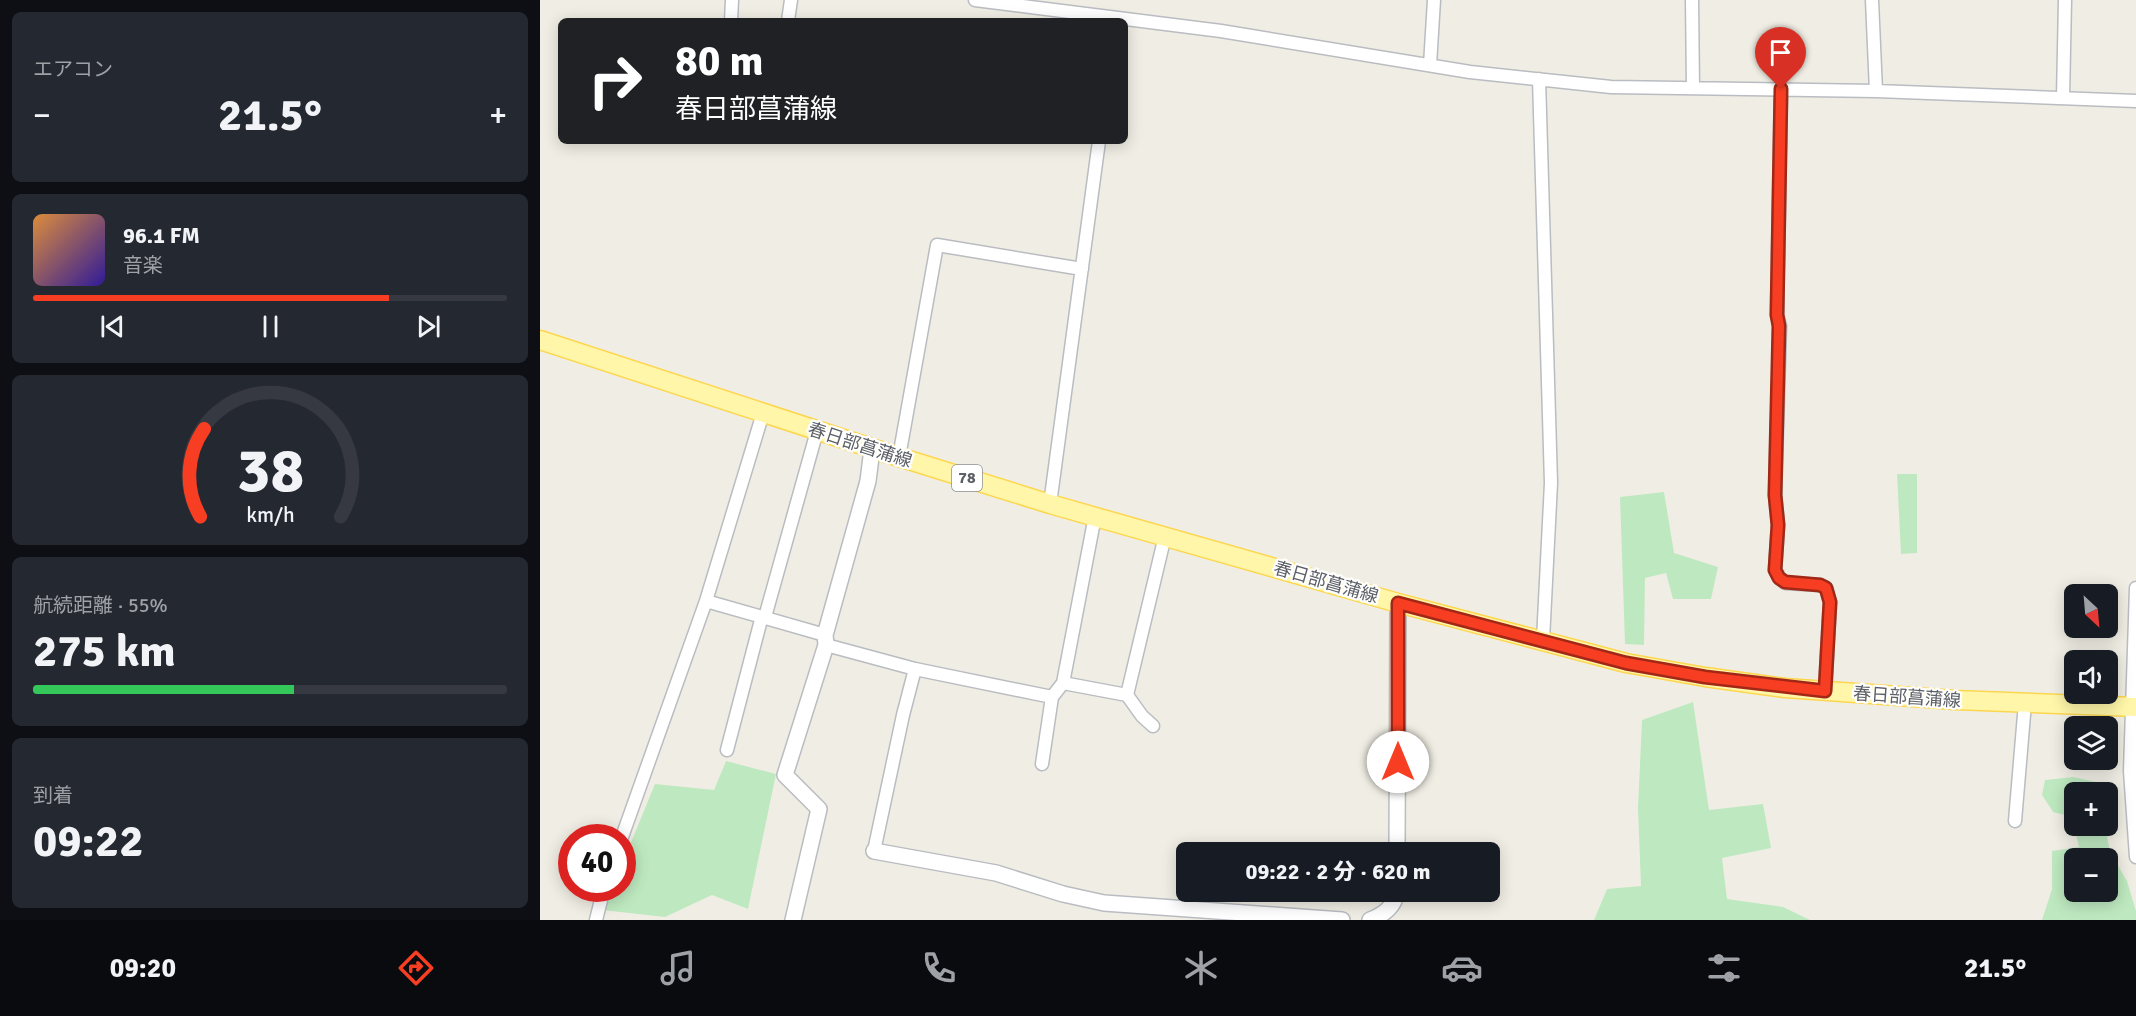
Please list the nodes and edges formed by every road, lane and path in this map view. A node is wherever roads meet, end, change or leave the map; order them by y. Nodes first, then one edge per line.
1 (732, 0) edge
2 (791, 0) edge
3 (975, 0) edge
4 (1434, 0) edge
5 (1692, 0) edge
6 (1872, 0) edge
7 (2065, 0) edge
8 (731, 18) edge
9 (788, 18) edge
10 (1108, 18) edge
11 (1128, 20) edge
12 (1430, 65) junction
13 (1539, 79) junction
14 (1693, 88) junction
15 (1781, 89) junction
16 (1876, 91) junction
17 (2063, 98) junction
18 (2136, 101) edge
19 (1099, 144) edge
20 (1082, 269) junction
21 (540, 340) edge
22 (763, 413) junction
23 (817, 431) junction
24 (872, 449) junction
25 (899, 457) junction
26 (1050, 504) junction
27 (1095, 516) junction
28 (1165, 536) junction
29 (2136, 588) edge
30 (706, 601) junction
31 (1398, 603) junction
32 (763, 617) junction
33 (826, 640) junction
34 (1543, 640) junction
35 (915, 669) junction
36 (1063, 683) junction
37 (1825, 691) junction
38 (1127, 695) junction
39 (1052, 697) junction
40 (2025, 703) junction
41 (2134, 707) edge
42 (1153, 726) dead end
43 (727, 750) dead end
44 (1042, 764) dead end
45 (2015, 821) dead end
46 (627, 824) edge
47 (1397, 842) edge
48 (874, 850) joint
49 (2136, 857) edge
50 (600, 902) edge
51 (1184, 914) edge
52 (1390, 916) edge
53 (596, 920) edge
54 (793, 920) edge
55 (1342, 920) edge
56 (1370, 920) edge

1 - 8 street
2 - 9 street
3 - 10 street
4 - 12 street
5 - 14 street
6 - 16 street
7 - 17 street
11 - 12 street
12 - 13 street
13 - 14 street
13 - 34 street
14 - 15 street
15 - 16 street
15 - 37 street
16 - 17 street
17 - 18 street
19 - 20 street
20 - 25 street
20 - 26 street
21 - 22 main road, 春日部菖蒲線 / 78
22 - 23 main road, 春日部菖蒲線 / 78
22 - 30 street
23 - 24 main road, 春日部菖蒲線 / 78
23 - 32 street
24 - 25 main road, 春日部菖蒲線 / 78
24 - 33 street
25 - 26 main road, 春日部菖蒲線 / 78
26 - 27 main road, 春日部菖蒲線 / 78
27 - 28 main road, 春日部菖蒲線 / 78
27 - 36 street
28 - 31 main road, 春日部菖蒲線 / 78
28 - 38 street
29 - 41 street
30 - 32 street
30 - 46 street
31 - 34 main road, 春日部菖蒲線 / 78
31 - 47 street
32 - 33 street
32 - 43 street
33 - 35 street
33 - 54 street
34 - 37 main road, 春日部菖蒲線 / 78
35 - 39 street
35 - 48 street
36 - 38 street
36 - 39 street
37 - 40 main road, 春日部菖蒲線 / 78
38 - 42 street
39 - 44 street
40 - 41 main road, 春日部菖蒲線 / 78
40 - 45 street
41 - 49 street
48 - 51 street
50 - 53 street
51 - 55 street
52 - 56 street

